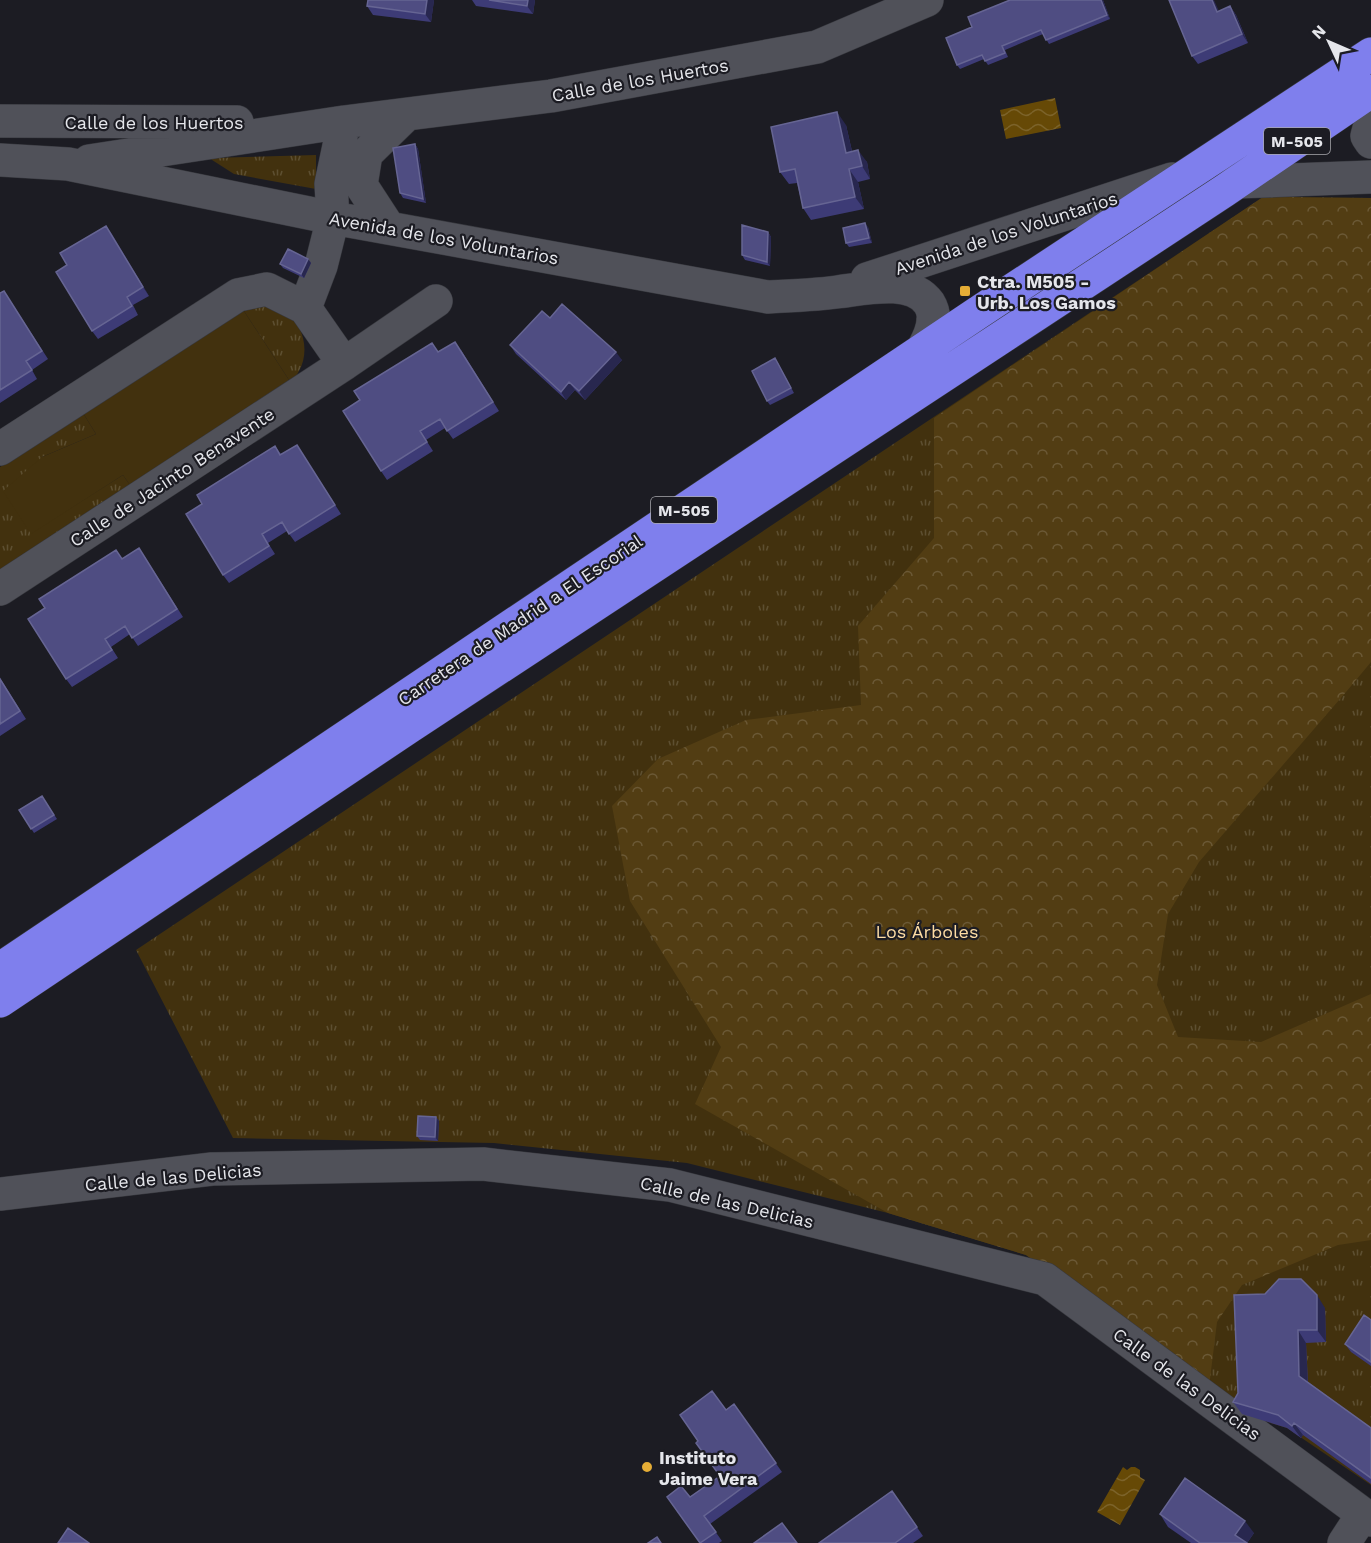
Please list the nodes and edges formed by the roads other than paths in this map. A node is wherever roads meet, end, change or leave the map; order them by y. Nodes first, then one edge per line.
1 (927, 0) edge
2 (1371, 54) edge
3 (1371, 91) edge
4 (406, 115) junction
5 (0, 121) edge
6 (344, 122) junction
7 (1371, 122) edge
8 (0, 138) edge
9 (1371, 142) edge
10 (0, 160) edge
11 (68, 164) junction
12 (1191, 173) junction
13 (1371, 177) edge
14 (1236, 182) junction
15 (333, 218) junction
16 (389, 228) junction
17 (822, 294) junction
18 (436, 301) dead end
19 (305, 308) junction
20 (922, 351) junction
21 (344, 364) junction
22 (0, 449) edge
23 (0, 589) edge
24 (0, 969) edge
25 (0, 1001) edge
26 (0, 1194) edge
27 (1367, 1517) edge
28 (1344, 1543) edge

1 - 4 street, Calle de los Huertos
2 - 12 highway, Carretera de Madrid a El Escorial / M-505
3 - 14 highway, Carretera de Madrid a El Escorial / M-505
4 - 6 street, Calle de los Huertos
4 - 16 street
5 - 6 street, Calle de los Huertos
6 - 11 street, Calle de los Huertos
6 - 15 street
7 - 9 street
8 - 11 street, Avenida de los Voluntarios
10 - 11 street, Avenida de los Voluntarios
11 - 15 street, Avenida de los Voluntarios
12 - 17 street, Avenida de los Voluntarios
12 - 20 highway, Carretera de Madrid a El Escorial / M-505
13 - 14 street
14 - 25 highway, Carretera de Madrid a El Escorial / M-505
15 - 16 street, Avenida de los Voluntarios
15 - 19 street
16 - 17 street, Avenida de los Voluntarios
17 - 20 street, Avenida de los Voluntarios
18 - 21 street, Calle de Jacinto Benavente
19 - 21 street
19 - 22 street
20 - 24 highway, Carretera de Madrid a El Escorial / M-505
21 - 23 street, Calle de Jacinto Benavente
26 - 27 street, Calle de las Delicias
27 - 28 street

